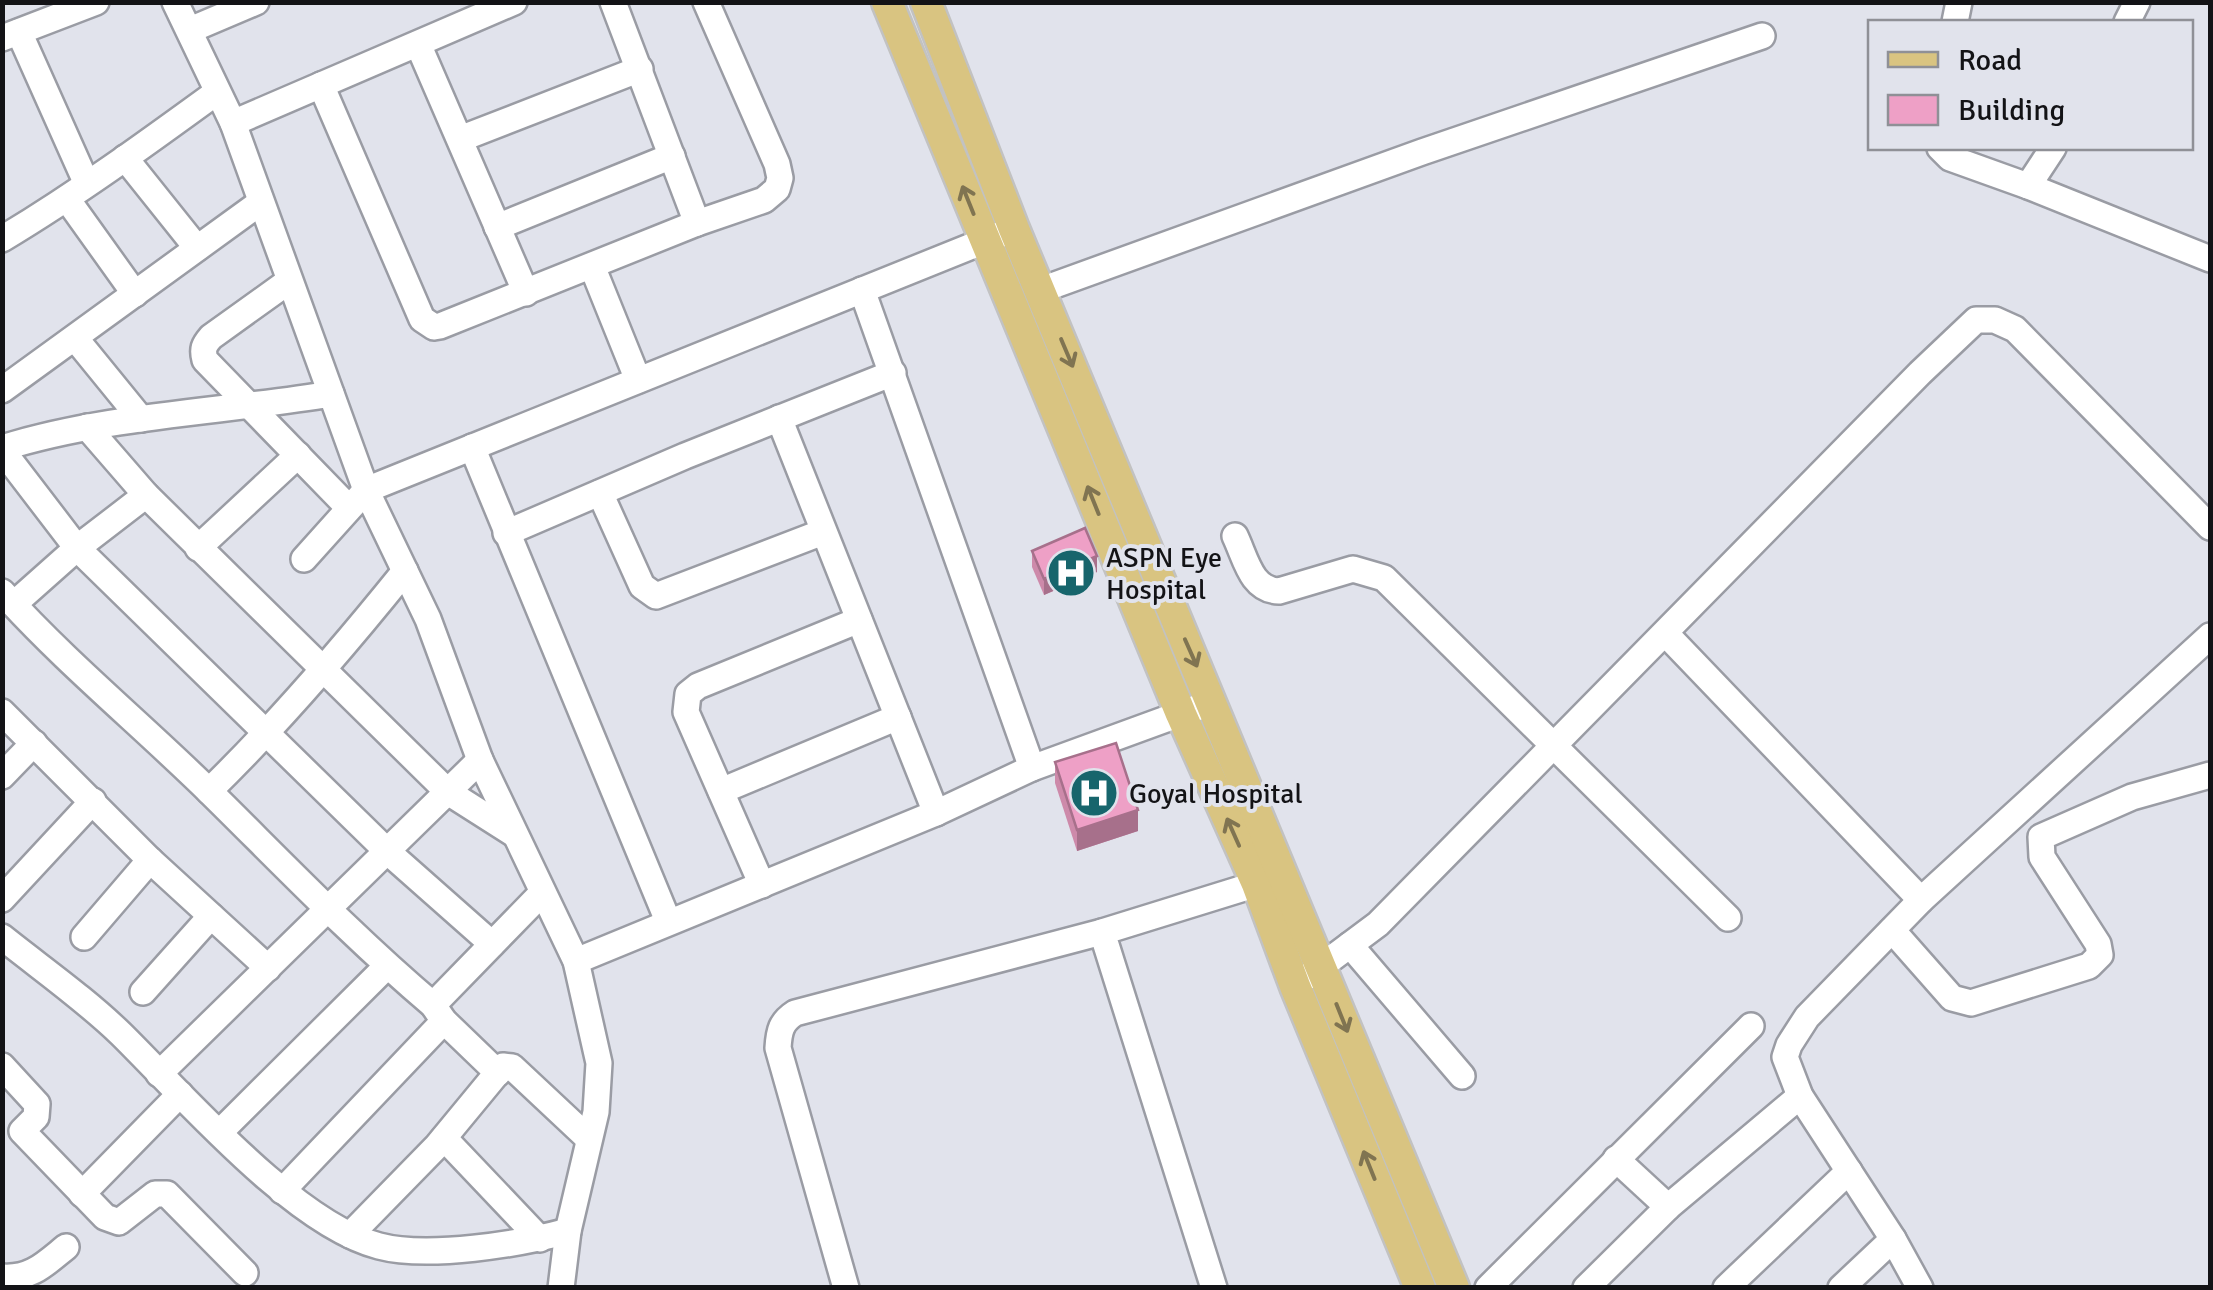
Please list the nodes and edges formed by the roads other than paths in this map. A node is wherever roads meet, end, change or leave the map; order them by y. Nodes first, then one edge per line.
1 (96, 2) edge
2 (175, 2) edge
3 (256, 2) edge
4 (514, 2) edge
5 (613, 2) edge
6 (706, 2) edge
7 (926, 2) edge
8 (894, 4) edge
9 (190, 30) junction
10 (11, 35) edge
11 (1762, 36) dead end
12 (418, 44) junction
13 (640, 69) junction
14 (321, 85) junction
15 (217, 92) junction
16 (233, 122) junction
17 (460, 138) junction
18 (1942, 150) edge
19 (2051, 150) edge
20 (672, 156) junction
21 (125, 158) junction
22 (2028, 186) junction
23 (76, 191) junction
24 (261, 202) junction
25 (697, 222) junction
26 (497, 227) junction
27 (1014, 228) junction
28 (2, 239) edge
29 (984, 240) junction
30 (197, 248) junction
31 (2210, 259) edge
32 (592, 266) junction
33 (290, 281) junction
34 (862, 290) junction
35 (1041, 290) junction
36 (135, 294) junction
37 (526, 294) junction
38 (75, 338) junction
39 (893, 373) junction
40 (638, 380) junction
41 (2, 390) edge
42 (331, 394) junction
43 (252, 407) junction
44 (779, 418) junction
45 (141, 419) junction
46 (87, 428) junction
47 (472, 448) junction
48 (2, 449) edge
49 (298, 456) junction
50 (600, 493) junction
51 (146, 495) junction
52 (357, 498) junction
53 (2210, 527) edge
54 (824, 532) junction
55 (506, 534) junction
56 (1235, 536) dead end
57 (77, 548) junction
58 (198, 548) junction
59 (304, 559) dead end
60 (405, 571) junction
61 (8, 598) edge
62 (859, 620) junction
63 (1666, 634) junction
64 (2210, 636) edge
65 (326, 669) junction
66 (1212, 701) junction
67 (2, 712) edge
68 (1181, 714) junction
69 (898, 717) junction
70 (268, 734) junction
71 (34, 743) junction
72 (1553, 748) junction
73 (480, 760) junction
74 (1032, 768) junction
75 (2210, 774) edge
76 (2, 776) edge
77 (209, 791) junction
78 (721, 791) junction
79 (448, 792) junction
80 (93, 800) junction
81 (936, 813) junction
82 (514, 834) junction
83 (388, 852) junction
84 (150, 860) junction
85 (762, 884) junction
86 (1257, 884) junction
87 (542, 893) junction
88 (2, 899) edge
89 (1920, 900) junction
90 (327, 911) junction
91 (212, 916) junction
92 (1728, 918) dead end
93 (668, 921) junction
94 (1892, 930) junction
95 (1102, 932) junction
96 (2, 937) edge
97 (84, 937) dead end
98 (492, 944) junction
99 (1350, 945) junction
100 (576, 961) junction
101 (388, 966) junction
102 (1322, 967) junction
103 (268, 968) junction
104 (1295, 986) junction
105 (142, 992) dead end
106 (438, 1013) junction
107 (1750, 1026) dead end
108 (2, 1066) edge
109 (160, 1074) junction
110 (498, 1074) junction
111 (1462, 1076) dead end
112 (180, 1094) junction
113 (1800, 1096) junction
114 (22, 1131) junction
115 (220, 1132) junction
116 (444, 1138) junction
117 (589, 1140) junction
118 (2, 1150) edge
119 (1616, 1158) junction
120 (1849, 1171) junction
121 (282, 1191) junction
122 (1414, 1192) junction
123 (82, 1194) junction
124 (1386, 1205) junction
125 (1668, 1207) junction
126 (568, 1231) junction
127 (350, 1235) junction
128 (540, 1238) junction
129 (1893, 1238) junction
130 (66, 1247) dead end
131 (245, 1273) dead end
132 (2, 1277) edge
133 (1587, 1287) edge
134 (561, 1288) edge
135 (846, 1288) edge
136 (1214, 1288) edge
137 (1420, 1288) edge
138 (1454, 1288) edge
139 (1488, 1288) edge
140 (1726, 1288) edge
141 (1841, 1288) edge
142 (1920, 1288) edge

1 - 10 street
2 - 9 street
3 - 9 street
4 - 12 street
5 - 13 street
6 - 25 street
7 - 27 main road
29 -> 8 main road
9 - 15 street
10 - 23 street
11 - 35 street
12 - 14 street
12 - 17 street
13 - 17 street
13 - 20 street
14 - 16 street
14 - 37 street
15 - 16 street
15 - 21 street
16 - 24 street
17 - 26 street
18 - 22 street
19 - 22 street
20 - 25 street
20 - 26 street
21 - 23 street
21 - 30 street
22 - 31 street
23 - 28 street
23 - 36 street
24 - 30 street
24 - 33 street
25 - 32 street
26 - 37 street
27 - 29 street
27 - 35 main road
29 - 34 street
68 -> 29 main road
30 - 36 street
32 - 37 street
32 - 40 street
33 - 42 street
33 - 43 street
34 - 39 street
34 - 40 street
35 -> 66 main road
36 - 38 street
38 - 41 street
38 - 45 street
39 - 44 street
39 - 74 street
40 - 47 street
42 - 43 street
42 - 52 street
43 - 45 street
43 - 49 street
44 - 50 street
44 - 54 street
45 - 46 street
46 - 48 street
46 - 51 street
47 - 52 street
47 - 55 street
48 - 57 street
49 - 52 street
49 - 58 street
50 - 54 street
50 - 55 street
51 - 57 street
51 - 58 street
52 - 59 street
52 - 60 street
53 - 63 street
54 - 62 street
55 - 93 street
56 - 72 street
57 - 61 street
57 - 70 street
58 - 65 street
60 - 65 street
60 - 73 street
61 - 77 street
62 - 69 street
62 - 78 street
63 - 72 street
63 - 89 street
64 - 89 street
65 - 70 street
65 - 79 street
66 - 68 street
66 - 102 main road
67 - 71 street
68 - 74 street
86 -> 68 main road
69 - 78 street
69 - 81 street
70 - 77 street
70 - 83 street
71 - 76 street
71 - 80 street
72 - 92 street
72 - 99 street
73 - 79 street
73 - 82 street
74 - 81 street
75 - 94 street
77 - 90 street
78 - 85 street
79 - 82 street
79 - 83 street
80 - 84 street
80 - 88 street
81 - 85 street
82 - 87 street
83 - 90 street
83 - 98 street
84 - 91 street
84 - 97 street
85 - 93 street
86 - 95 street
86 - 104 main road
87 - 98 street
87 - 100 street
89 - 94 street
90 - 101 street
90 - 103 street
91 - 103 street
91 - 105 street
93 - 100 street
94 - 113 street
95 - 135 street
95 - 136 street
96 - 109 street
98 - 106 street
99 - 102 street
99 - 111 street
100 - 117 street
101 - 106 street
101 - 115 street
102 - 104 street
102 -> 122 main road
103 - 109 street
124 -> 104 main road
106 - 110 street
106 - 121 street
107 - 119 street
108 - 114 street
109 - 112 street
110 - 116 street
110 - 117 street
112 - 115 street
112 - 123 street
113 - 120 street
113 - 125 street
114 - 118 street
114 - 123 street
115 - 121 street
116 - 127 street
116 - 128 street
117 - 126 street
119 - 125 street
119 - 139 street
120 - 129 street
120 - 140 street
121 - 127 street
122 - 124 main road
122 - 138 main road
123 - 131 street
124 - 137 main road
125 - 133 street
126 - 128 street
126 - 134 street
127 - 128 street
129 - 141 street
129 - 142 street
130 - 132 street

